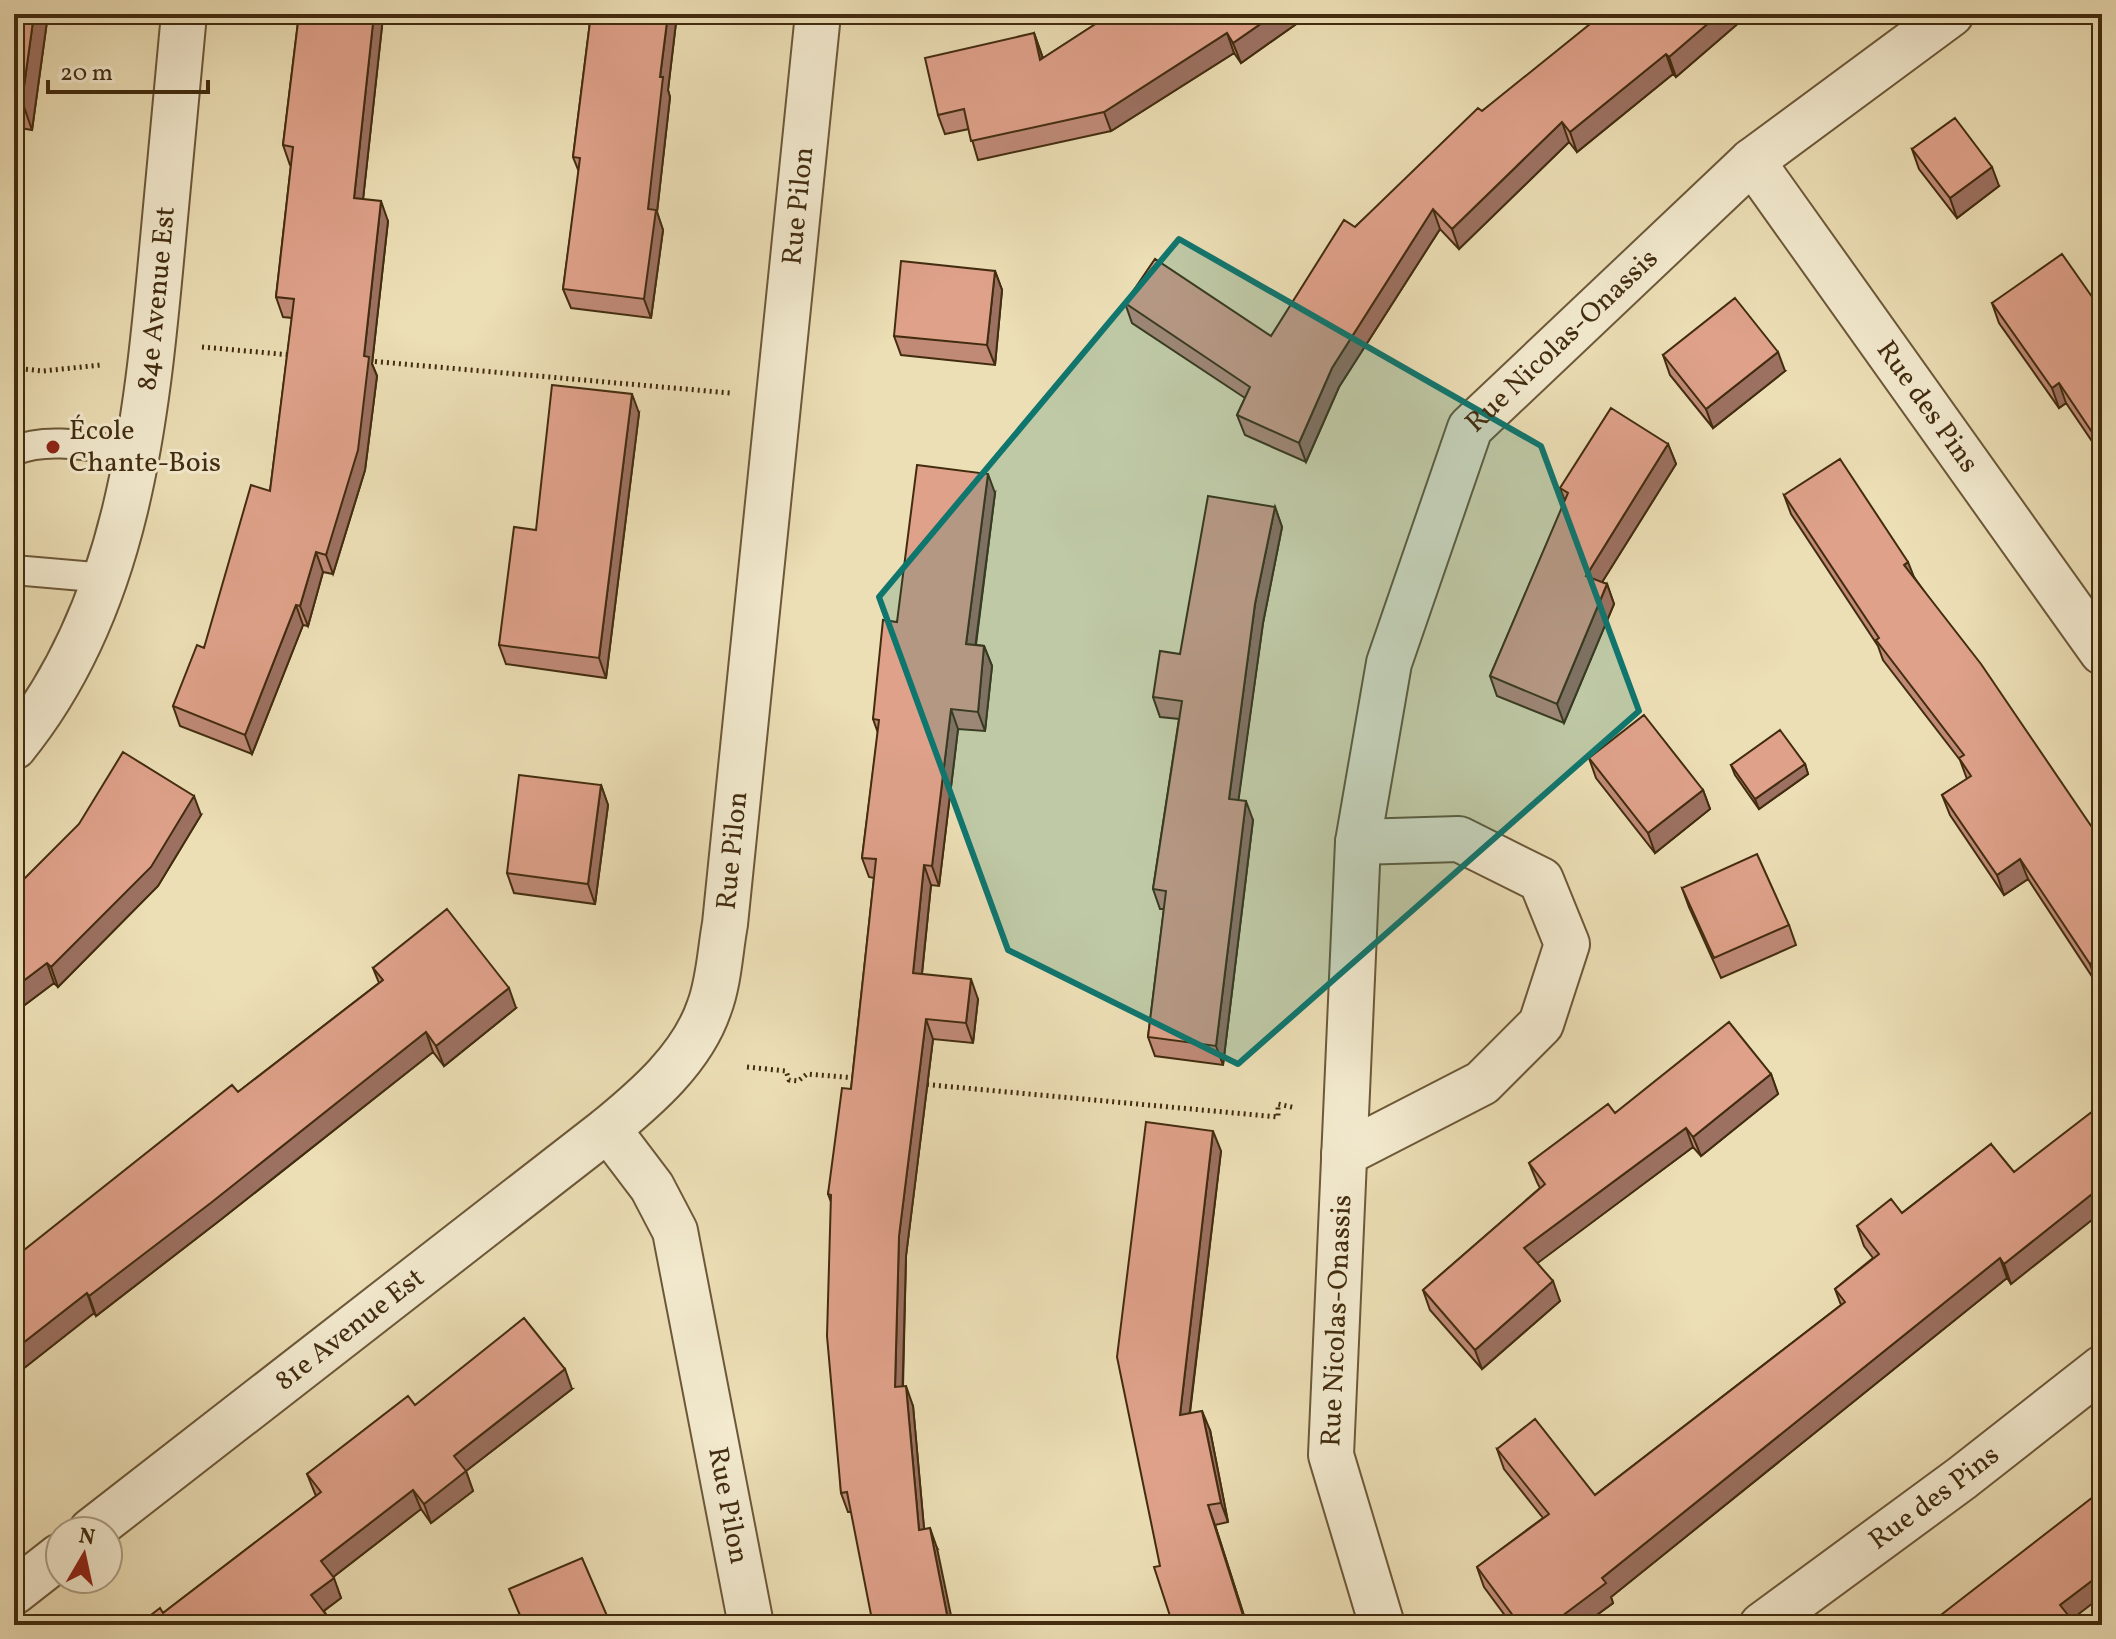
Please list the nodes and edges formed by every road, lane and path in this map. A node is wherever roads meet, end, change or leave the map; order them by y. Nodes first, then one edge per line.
1 (184, 14) edge
2 (818, 14) edge
3 (1951, 14) edge
4 (1752, 161) junction
5 (199, 347) dead end
6 (293, 355) edge
7 (356, 360) edge
8 (106, 364) dead end
9 (14, 368) edge
10 (731, 393) dead end
11 (14, 451) edge
12 (139, 453) junction
13 (14, 570) edge
14 (106, 578) junction
15 (2102, 652) edge
16 (14, 747) edge
17 (1358, 842) junction
18 (747, 1067) dead end
19 (870, 1080) edge
20 (917, 1084) edge
21 (1302, 1112) dead end
22 (608, 1129) junction
23 (1344, 1154) junction
24 (2102, 1368) edge
25 (112, 1515) edge
26 (44, 1569) edge
27 (14, 1592) edge
28 (751, 1625) edge
29 (1382, 1625) edge
30 (1762, 1625) edge

1 - 12 street, 84e Avenue Est
2 - 22 street, Rue Pilon
3 - 4 street, Rue Nicolas-Onassis
4 - 15 street, Rue des Pins
4 - 17 street, Rue Nicolas-Onassis
5 - 6 path
7 - 10 path
8 - 9 path
11 - 12 lane
12 - 14 street, 84e Avenue Est
13 - 14 lane
14 - 16 street, 84e Avenue Est
17 - 23 street, Rue Nicolas-Onassis
17 - 23 street, Rue Nicolas-Onassis
18 - 19 path
20 - 21 path
22 - 25 street, 81e Avenue Est
22 - 28 street, Rue Pilon
23 - 29 street, Rue Nicolas-Onassis
24 - 30 street, Rue des Pins
26 - 27 street

